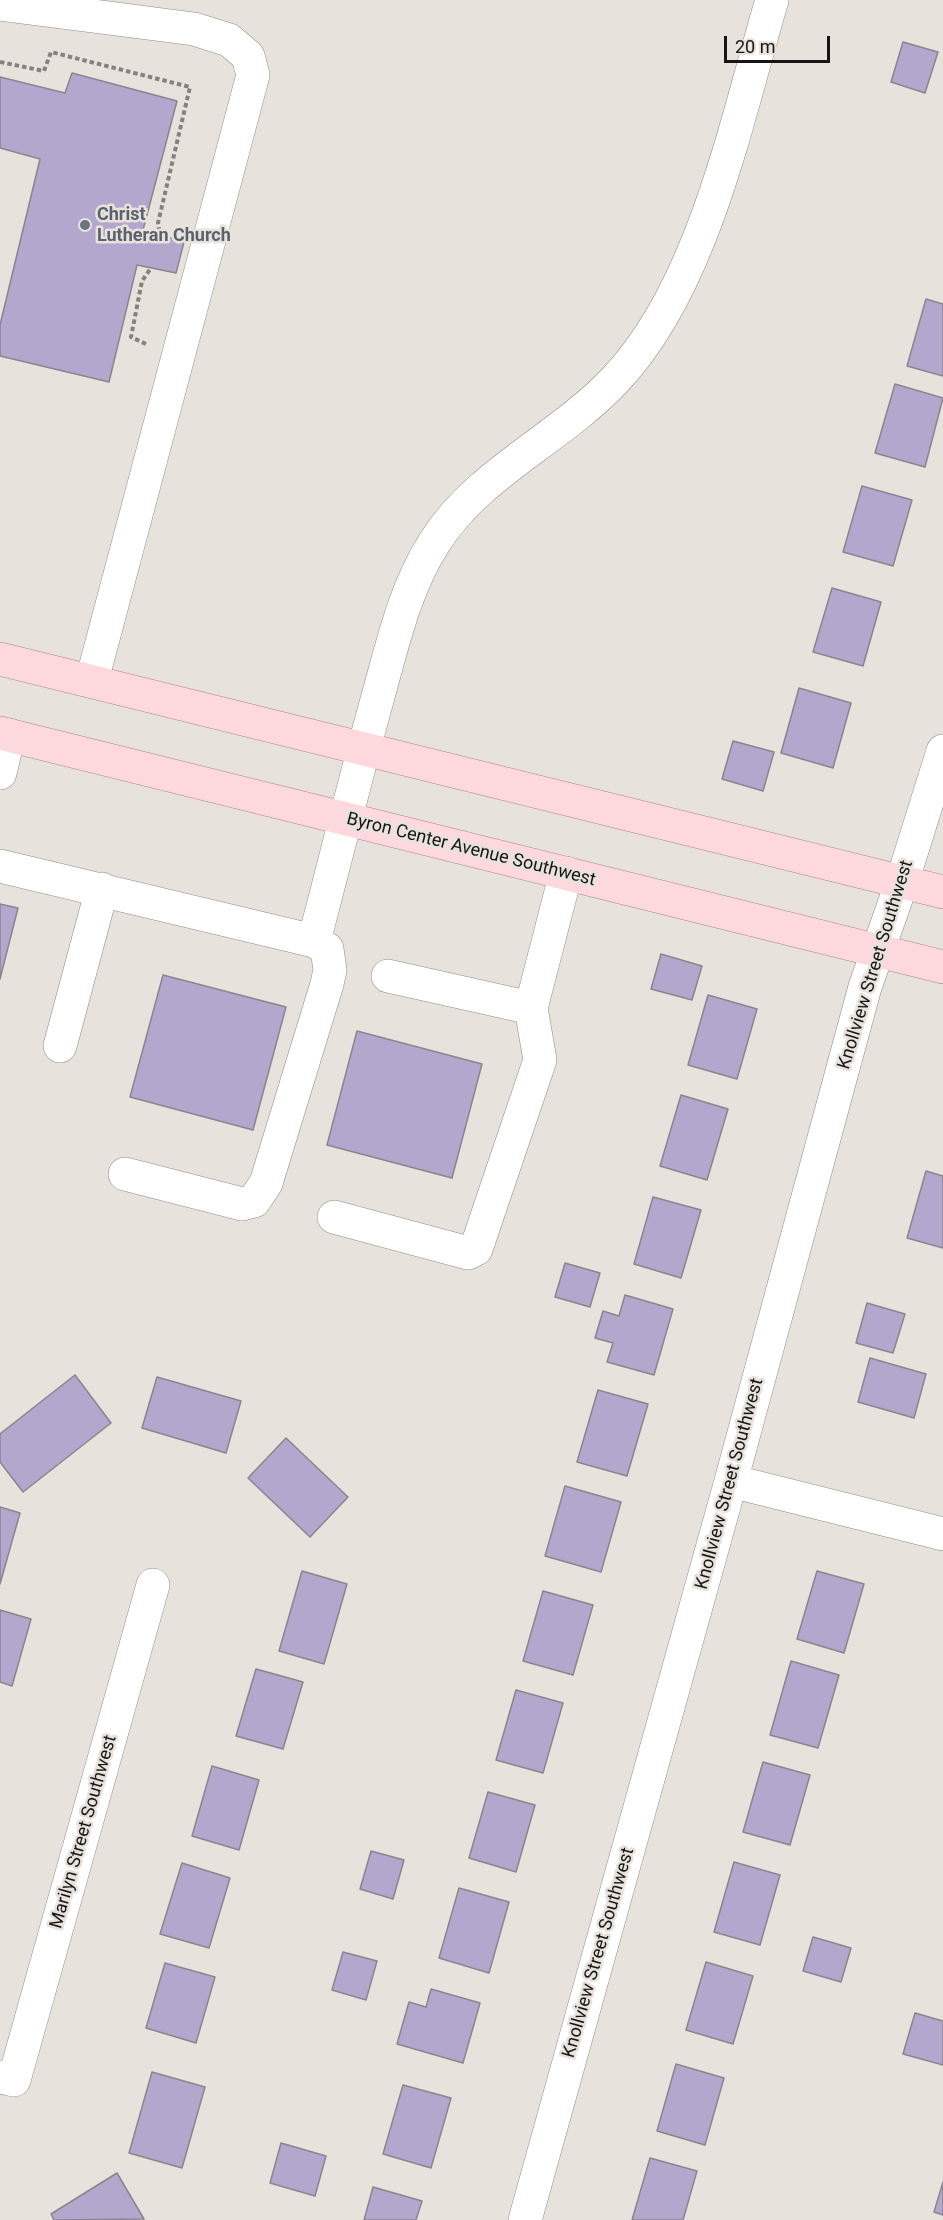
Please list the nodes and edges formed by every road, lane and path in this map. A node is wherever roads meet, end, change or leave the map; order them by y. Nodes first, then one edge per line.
1 (772, 0) edge
2 (0, 4) edge
3 (0, 62) edge
4 (160, 235) dead end
5 (151, 268) dead end
6 (177, 357) junction
7 (0, 659) edge
8 (92, 680) junction
9 (5, 734) edge
10 (364, 747) junction
11 (943, 751) edge
12 (0, 772) edge
13 (345, 819) junction
14 (0, 866) edge
15 (566, 873) junction
16 (902, 882) junction
17 (102, 889) junction
18 (943, 892) edge
19 (314, 941) junction
20 (878, 951) junction
21 (943, 967) edge
22 (388, 976) dead end
23 (531, 1008) junction
24 (60, 1046) dead end
25 (125, 1174) dead end
26 (334, 1217) dead end
27 (731, 1481) junction
28 (943, 1534) edge
29 (153, 1584) dead end
30 (7, 2079) edge
31 (525, 2220) edge

1 - 10 street
2 - 6 street
3 - 4 path
5 - 6 path
6 - 8 street
7 - 8 main road
8 - 10 main road
9 - 12 street
9 - 13 main road, Byron Center Avenue Southwest
10 - 13 street
10 - 16 main road
11 - 16 street, Knollview Street Southwest
13 - 15 main road, Byron Center Avenue Southwest
13 - 19 street
14 - 17 street
15 - 20 main road, Byron Center Avenue Southwest
15 - 23 street
16 - 18 main road
16 - 20 street, Knollview Street Southwest
17 - 19 street
17 - 24 street
19 - 25 street
20 - 21 main road, Byron Center Avenue Southwest
20 - 27 street, Knollview Street Southwest
22 - 23 street
23 - 26 street
27 - 28 street
27 - 31 street, Knollview Street Southwest
29 - 30 street, Marilyn Street Southwest

